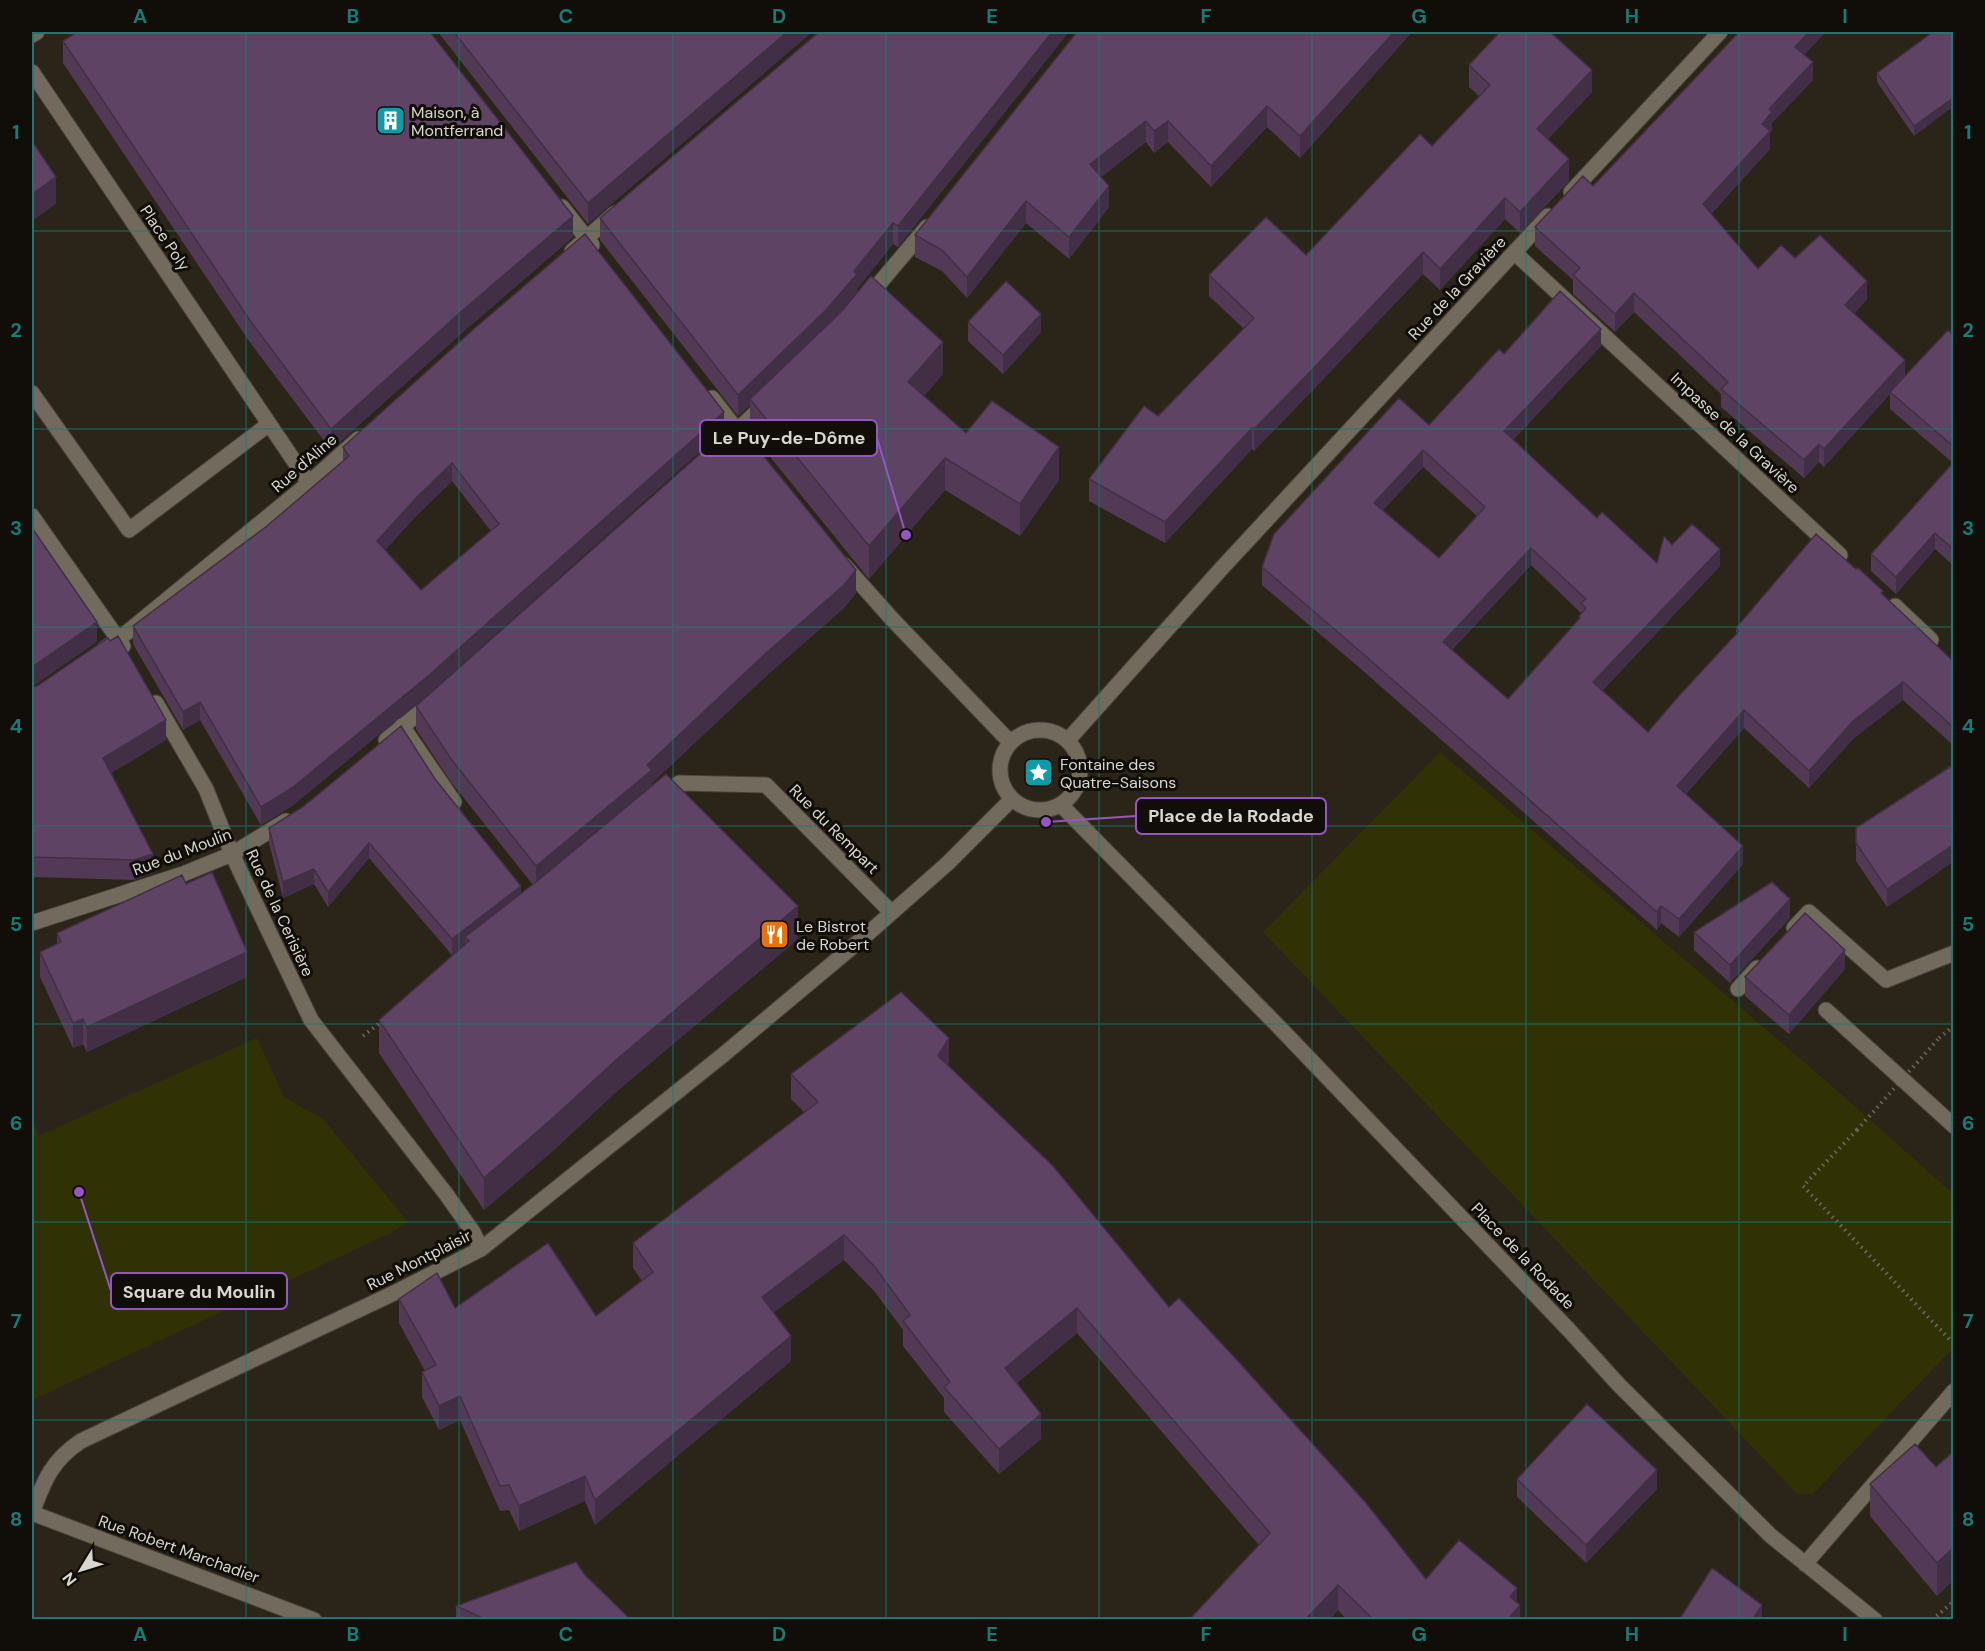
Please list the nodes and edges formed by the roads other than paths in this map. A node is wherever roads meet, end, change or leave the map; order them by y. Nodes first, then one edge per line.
1 (37, 32) edge
2 (1720, 32) edge
3 (32, 35) edge
4 (32, 72) edge
5 (550, 191) edge
6 (622, 207) edge
7 (933, 219) edge
8 (586, 238) junction
9 (1515, 253) junction
10 (601, 256) edge
11 (559, 261) edge
12 (857, 310) edge
13 (701, 385) edge
14 (777, 392) edge
15 (32, 393) edge
16 (269, 424) junction
17 (371, 427) edge
18 (737, 431) junction
19 (752, 449) edge
20 (711, 455) edge
21 (309, 483) junction
22 (32, 516) edge
23 (838, 557) edge
24 (1853, 567) edge
25 (1888, 600) edge
26 (119, 639) junction
27 (1931, 640) edge
28 (92, 658) edge
29 (130, 659) edge
30 (148, 689) edge
31 (443, 693) edge
32 (402, 726) junction
33 (1068, 740) junction
34 (1010, 742) junction
35 (376, 748) edge
36 (1012, 799) junction
37 (1061, 805) junction
38 (652, 806) edge
39 (462, 812) edge
40 (298, 814) edge
41 (232, 854) junction
42 (891, 912) junction
43 (32, 923) edge
44 (1785, 938) edge
45 (1953, 953) edge
46 (1769, 955) edge
47 (1738, 989) dead end
48 (1826, 1010) dead end
49 (1953, 1126) edge
50 (481, 1249) junction
51 (1953, 1391) edge
52 (32, 1513) edge
53 (1805, 1563) junction
54 (314, 1620) edge
55 (1875, 1620) edge

1 - 3 street
2 - 9 street, Rue de la Gravière
4 - 16 street, Place Poly
5 - 8 street
6 - 8 street
7 - 12 street
8 - 10 street
8 - 11 street
9 - 24 street, Impasse de la Gravière
9 - 33 street, Rue de la Gravière
13 - 18 street
14 - 18 street
15 - 16 street
16 - 21 street, Place Poly
17 - 21 street, Rue d'Aline
18 - 19 street
18 - 20 street
21 - 26 street, Rue d'Aline
22 - 26 street
23 - 34 street
25 - 27 street
26 - 28 street, Rue d'Aline
26 - 29 street
30 - 41 street, Rue de la Cerisière
31 - 32 street
32 - 35 street
32 - 39 street
33 - 34 street
33 - 37 street
34 - 36 street
36 - 37 street
36 - 42 street
37 - 53 street, Place de la Rodade
38 - 42 street, Rue du Rempart
40 - 41 street, Rue du Moulin
41 - 43 street, Rue du Moulin
41 - 50 street, Rue de la Cerisière
42 - 50 street, Rue Montplaisir
44 - 45 street
46 - 47 street
48 - 49 street
50 - 52 street, Rue Montplaisir
51 - 53 street
52 - 54 street, Rue Robert Marchadier
53 - 55 street, Place de la Rodade

